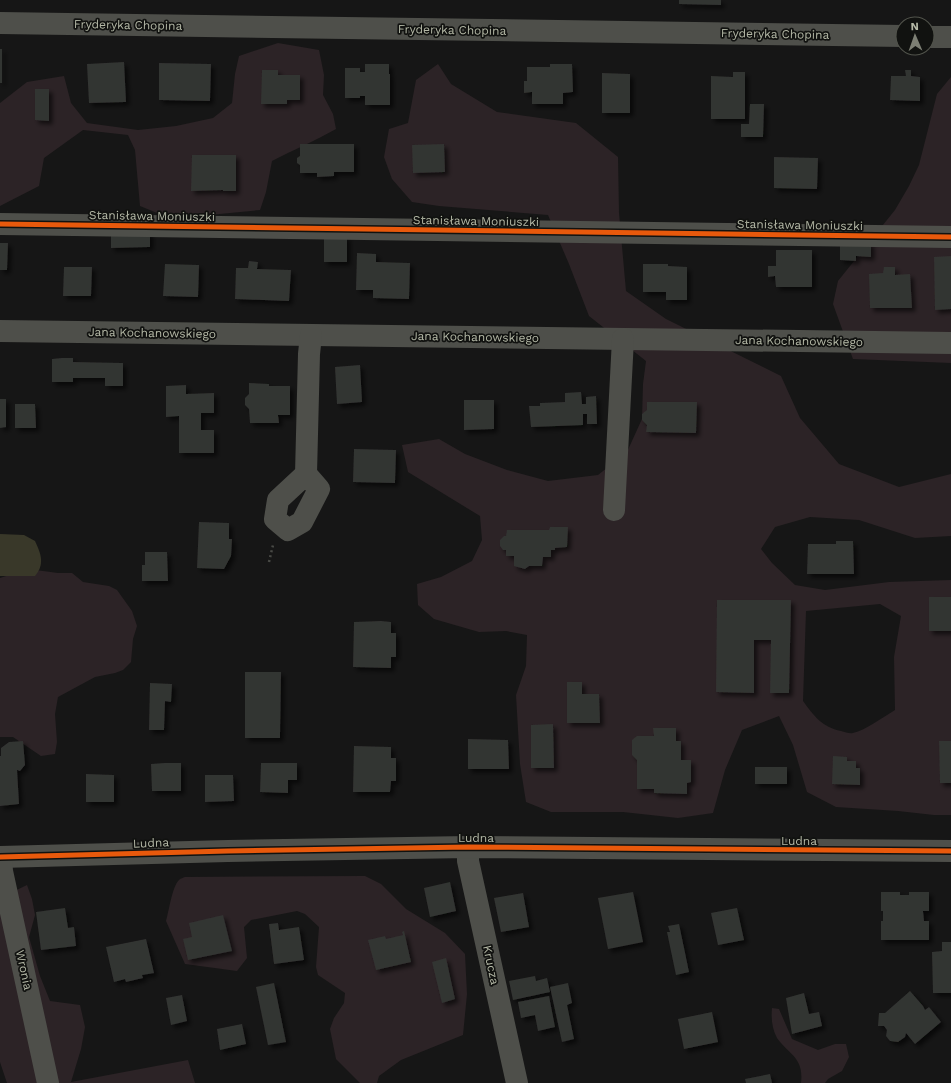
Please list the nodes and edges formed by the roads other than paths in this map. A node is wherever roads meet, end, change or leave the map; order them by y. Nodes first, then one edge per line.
1 (0, 23) edge
2 (895, 36) edge
3 (935, 37) edge
4 (951, 37) edge
5 (0, 224) edge
6 (951, 238) edge
7 (0, 331) edge
8 (311, 335) junction
9 (623, 339) junction
10 (951, 343) edge
11 (306, 474) dead end
12 (614, 510) dead end
13 (468, 847) junction
14 (951, 851) edge
15 (1, 857) edge
16 (48, 1083) edge
17 (517, 1083) edge

1 - 2 street, Fryderyka Chopina
3 - 4 street
5 - 6 street, Stanisława Moniuszki
7 - 8 street, Jana Kochanowskiego
8 - 9 street, Jana Kochanowskiego
8 - 11 street
9 - 10 street, Jana Kochanowskiego
9 - 12 street
13 - 14 street, Ludna
13 - 15 street, Ludna
13 - 17 street, Krucza
15 - 16 street, Wronia

